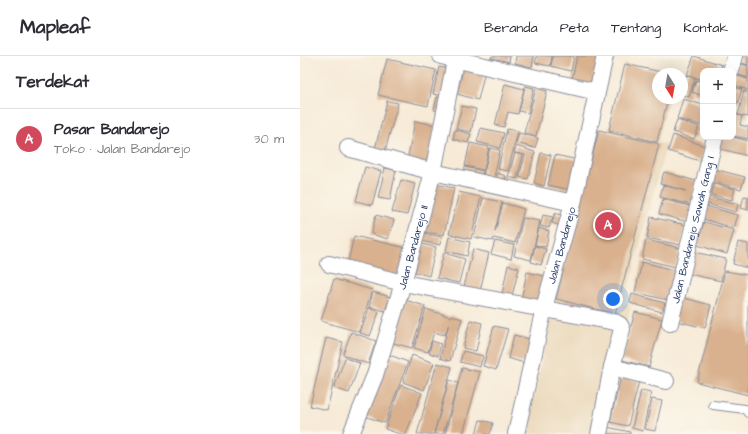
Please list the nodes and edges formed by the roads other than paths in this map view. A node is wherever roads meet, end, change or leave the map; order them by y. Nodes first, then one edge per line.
1 (605, 56) edge
2 (735, 56) edge
3 (451, 57) edge
4 (732, 68) edge
5 (597, 92) junction
6 (714, 140) edge
7 (348, 148) dead end
8 (433, 172) junction
9 (573, 203) junction
10 (329, 264) dead end
11 (403, 283) junction
12 (544, 308) junction
13 (670, 323) dead end
14 (612, 367) junction
15 (666, 381) dead end
16 (713, 405) dead end
17 (748, 413) edge
18 (351, 434) edge
19 (516, 434) edge
20 (599, 434) edge

1 - 5 street, Jalan Bandarejo
2 - 4 street
3 - 5 street
3 - 8 street, Jalan Bandarejo II
5 - 9 street, Jalan Bandarejo
6 - 13 street, Jalan Bandarejo Sawah Gang I
7 - 8 street
8 - 9 street
8 - 11 street, Jalan Bandarejo II
9 - 12 street, Jalan Bandarejo
10 - 11 street
11 - 12 street
11 - 18 street, Jalan Bandarejo II
12 - 14 street
12 - 19 street, Jalan Bandarejo
14 - 15 street
14 - 20 street
16 - 17 lane

